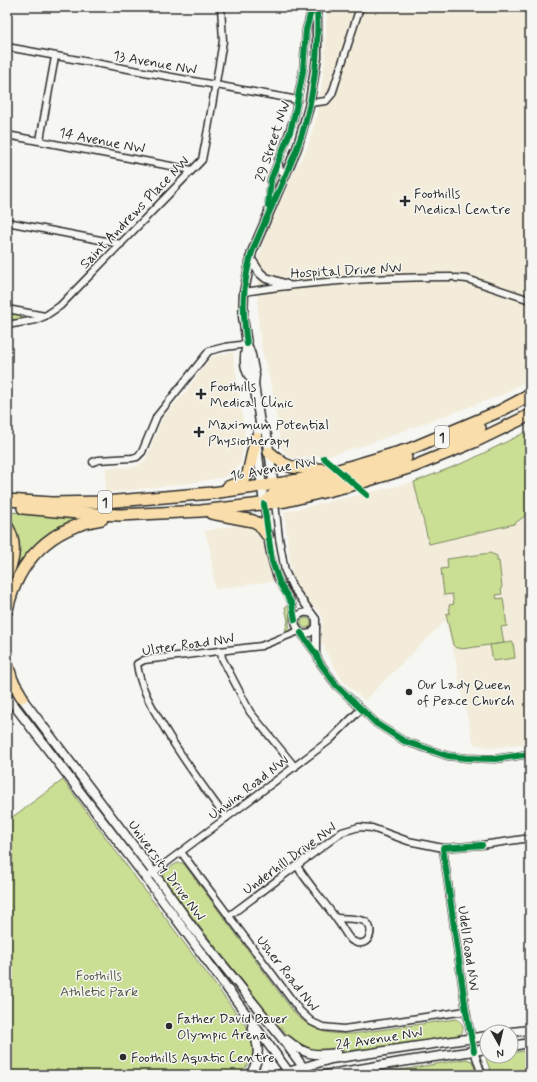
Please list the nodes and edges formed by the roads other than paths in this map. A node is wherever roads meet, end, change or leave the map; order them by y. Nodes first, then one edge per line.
1 (221, 7) edge
2 (316, 7) edge
3 (360, 7) edge
4 (318, 39) junction
5 (305, 45) junction
6 (7, 47) edge
7 (54, 57) junction
8 (216, 85) junction
9 (298, 100) junction
10 (310, 104) junction
11 (7, 135) edge
12 (40, 140) junction
13 (278, 160) junction
14 (192, 170) junction
15 (285, 174) junction
16 (268, 212) junction
17 (7, 222) edge
18 (121, 244) junction
19 (250, 258) junction
20 (287, 285) junction
21 (244, 292) junction
22 (530, 300) edge
23 (7, 308) edge
24 (45, 316) junction
25 (7, 325) edge
26 (246, 344) junction
27 (530, 396) edge
28 (530, 400) edge
29 (530, 415) edge
30 (260, 423) junction
31 (256, 438) junction
32 (269, 452) junction
33 (93, 462) dead end
34 (349, 467) junction
35 (212, 493) junction
36 (270, 494) junction
37 (7, 496) edge
38 (7, 500) edge
39 (26, 501) junction
40 (7, 506) edge
41 (200, 511) junction
42 (120, 515) junction
43 (7, 526) edge
44 (268, 535) junction
45 (7, 574) edge
46 (7, 610) edge
47 (312, 614) junction
48 (296, 620) junction
49 (316, 626) junction
50 (300, 632) junction
51 (221, 651) junction
52 (316, 654) junction
53 (7, 664) edge
54 (7, 678) edge
55 (7, 696) edge
56 (22, 697) junction
57 (360, 710) junction
58 (530, 754) edge
59 (295, 767) junction
60 (226, 818) junction
61 (530, 838) edge
62 (443, 848) junction
63 (181, 852) junction
64 (297, 866) junction
65 (153, 872) junction
66 (146, 878) junction
67 (229, 916) junction
68 (337, 918) junction
69 (466, 1011) junction
70 (249, 1017) junction
71 (530, 1030) edge
72 (275, 1031) junction
73 (519, 1031) edge
74 (479, 1037) edge
75 (471, 1038) junction
76 (530, 1043) edge
77 (519, 1045) edge
78 (479, 1050) edge
79 (380, 1051) junction
80 (474, 1051) junction
81 (381, 1065) junction
82 (302, 1067) junction
83 (290, 1073) edge
84 (250, 1075) edge
85 (278, 1075) edge
86 (309, 1075) edge
87 (324, 1075) edge
88 (362, 1075) edge
89 (482, 1075) edge

1 - 8 street, Saint Andrews Place NW
2 - 4 street, 29 Street NW
2 - 5 street, 29 Street NW
3 - 10 street
4 - 5 street
4 - 10 street, 29 Street NW
5 - 9 street, 29 Street NW
6 - 7 street, 13 Avenue NW
7 - 8 street, 13 Avenue NW
7 - 12 street
8 - 9 street, 13 Avenue NW
8 - 14 street, Saint Andrews Place NW
9 - 13 street, 29 Street NW
10 - 15 street, 29 Street NW
11 - 12 street, 14 Avenue NW
12 - 14 street, 14 Avenue NW
13 - 15 street, 29 Street NW
13 - 16 street, 29 Street NW
14 - 18 street, Saint Andrews Place NW
15 - 16 street, 29 Street NW
16 - 19 street, 29 Street NW
17 - 18 street
18 - 24 street, Saint Andrews Place NW
19 - 20 street
19 - 21 street, 29 Street NW
20 - 21 street, Hospital Drive NW
20 - 22 street, Hospital Drive NW
21 - 26 street, 29 Street NW
23 - 24 street
24 - 25 street, Saint Andrews Place NW
26 - 30 street, 29 Street NW
26 - 33 street
27 - 34 highway, 16 Avenue NW / 1
28 - 36 highway
29 - 36 highway, 16 Avenue NW / 1
30 - 31 street, 29 Street NW
30 - 32 street, 29 Street NW
31 - 35 highway
31 - 36 street, 29 Street NW
32 - 34 highway
32 - 36 street, 29 Street NW
34 - 36 highway, 16 Avenue NW / 1
35 - 36 highway, 16 Avenue NW / 1
35 - 39 highway, 16 Avenue NW / 1
36 - 41 highway, 16 Avenue NW / 1
36 - 44 street
36 - 47 street
37 - 39 highway
38 - 39 highway, 16 Avenue NW / 1
40 - 42 highway, 16 Avenue NW / 1
41 - 42 highway, 16 Avenue NW / 1
41 - 44 highway
42 - 46 highway
43 - 45 highway
44 - 48 street
47 - 48 street
47 - 49 street
48 - 50 street
49 - 50 street
49 - 52 street
50 - 51 street, Ulster Road NW
50 - 52 street
51 - 59 street
51 - 60 street, Ulster Road NW
52 - 57 street
53 - 56 highway
54 - 56 street, University Drive NW
55 - 66 street, University Drive NW
56 - 65 street, University Drive NW
57 - 58 street
57 - 59 street, Unwin Road NW
59 - 60 street, Unwin Road NW
60 - 63 street, Unwin Road NW
61 - 62 street, Underhill Drive NW
62 - 64 street, Underhill Drive NW
62 - 69 street, Udell Road NW
63 - 65 street, Unwin Road NW
63 - 67 street, Usher Road NW
64 - 67 street, Underhill Drive NW
64 - 68 street
65 - 66 street, Unwin Road NW
65 - 72 street, University Drive NW
66 - 70 street, University Drive NW
67 - 69 street, Usher Road NW
68 - 68 street
69 - 75 street, Udell Road NW
70 - 83 street, University Drive NW
70 - 84 street
71 - 73 street
72 - 79 street
72 - 82 street, University Drive NW
74 - 75 street, 24 Avenue NW
75 - 79 street, 24 Avenue NW
75 - 80 street, Udell Road NW
76 - 77 street
78 - 80 street, 24 Avenue NW
79 - 82 street, 24 Avenue NW
80 - 81 street, 24 Avenue NW
80 - 89 street, Udell Road NW
81 - 87 street, 24 Avenue NW
81 - 88 street
82 - 83 street, 24 Avenue NW
82 - 86 street, University Drive NW
83 - 85 street, 24 Avenue NW

